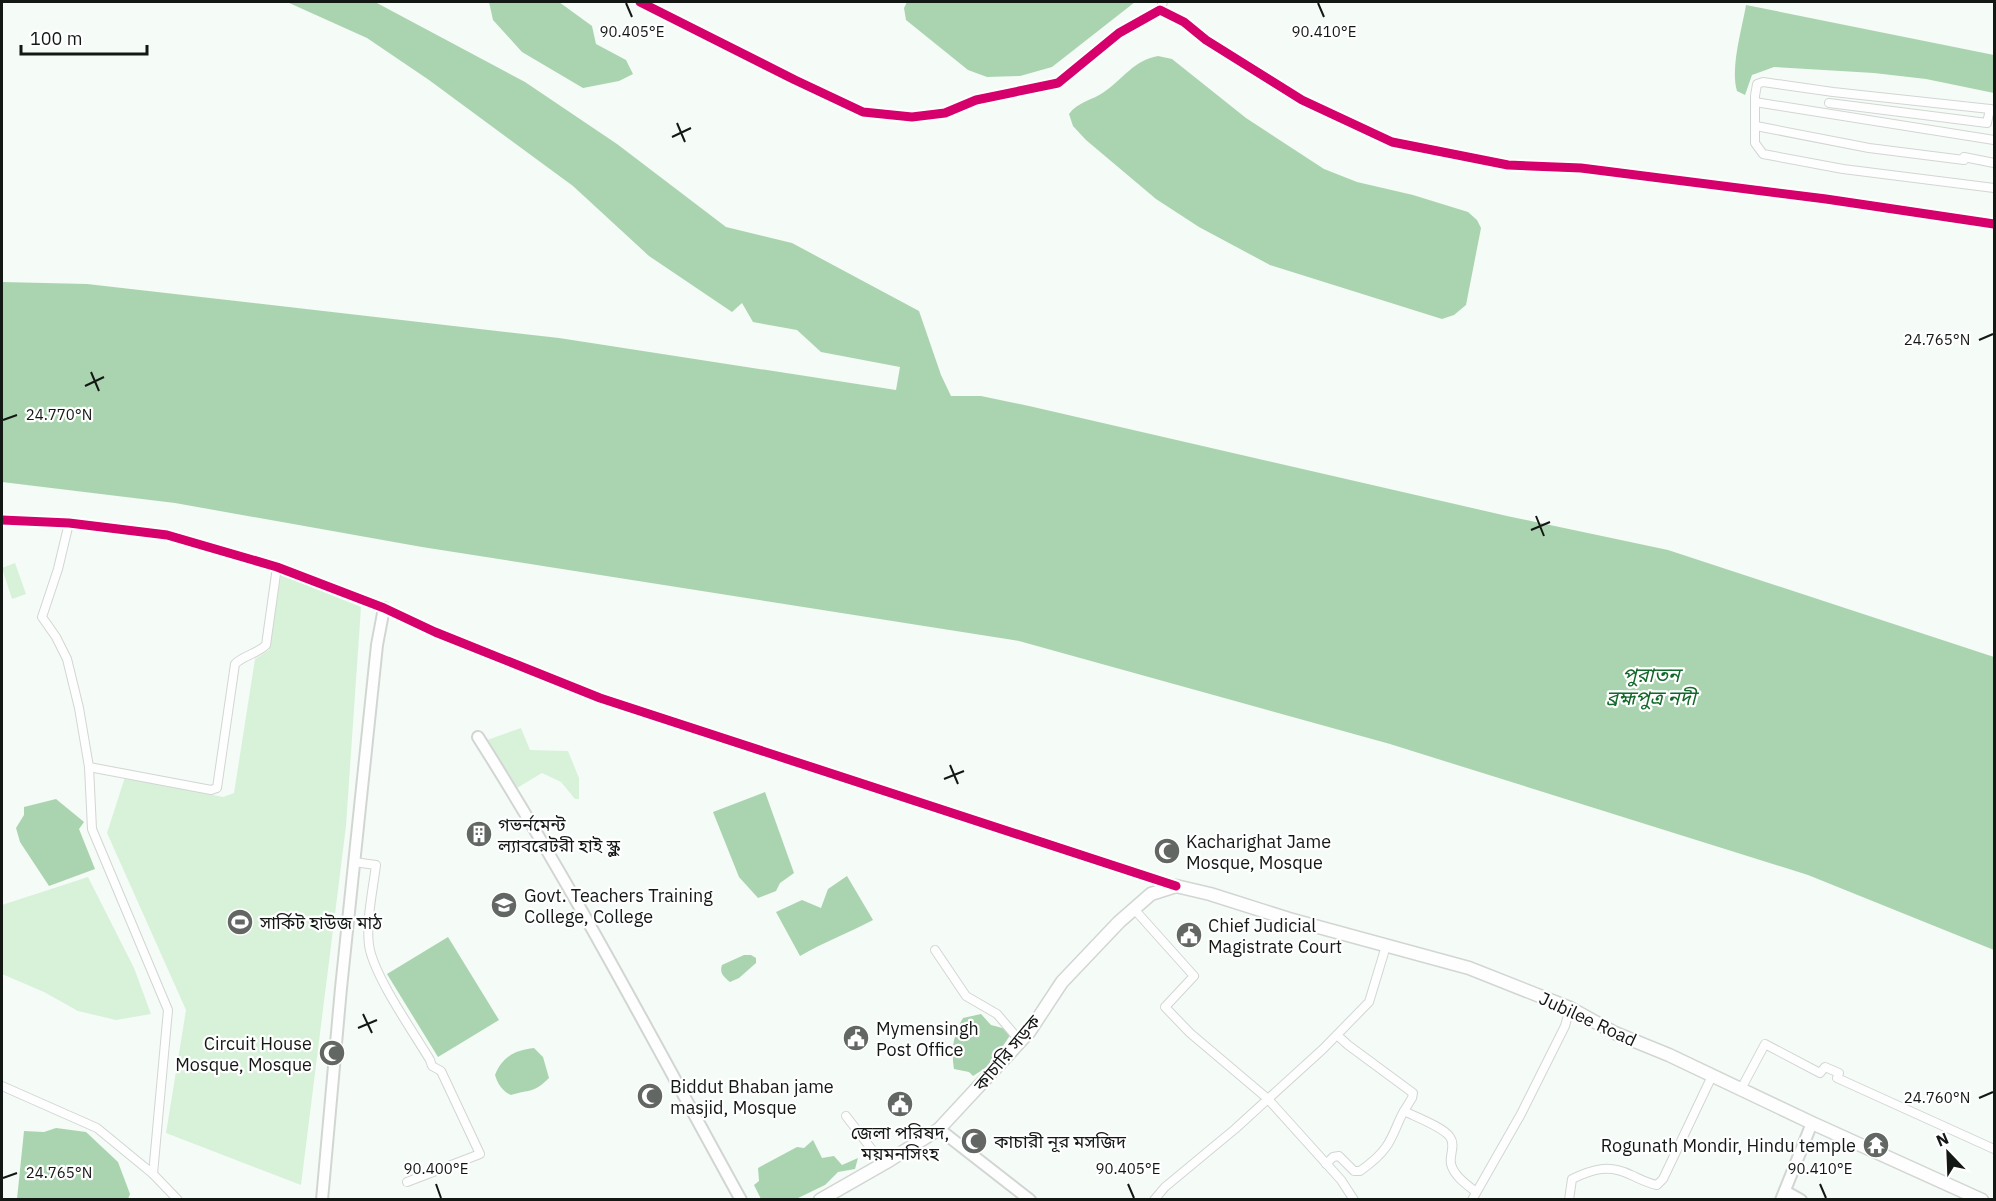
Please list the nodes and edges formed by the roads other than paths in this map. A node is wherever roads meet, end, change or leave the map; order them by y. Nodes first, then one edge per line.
1 (640, 2) edge
2 (1163, 2) edge
3 (1160, 10) junction
4 (1755, 102) junction
5 (1829, 102) dead end
6 (1992, 110) edge
7 (1756, 126) junction
8 (1995, 140) edge
9 (1995, 163) edge
10 (1995, 188) edge
11 (1995, 224) edge
12 (2, 520) edge
13 (69, 523) junction
14 (277, 567) junction
15 (384, 608) junction
16 (478, 737) dead end
17 (89, 767) junction
18 (354, 862) junction
19 (1176, 886) junction
20 (1134, 909) junction
21 (1386, 946) junction
22 (935, 950) dead end
23 (1570, 1008) junction
24 (1337, 1035) junction
25 (1020, 1041) junction
26 (1712, 1076) junction
27 (2, 1086) edge
28 (1742, 1089) junction
29 (1268, 1099) junction
30 (1404, 1111) junction
31 (846, 1116) dead end
32 (1812, 1123) junction
33 (939, 1129) junction
34 (1995, 1149) edge
35 (883, 1164) junction
36 (1326, 1164) junction
37 (153, 1174) junction
38 (407, 1182) dead end
39 (1476, 1192) junction
40 (1783, 1196) edge
41 (178, 1200) edge
42 (322, 1200) edge
43 (741, 1200) edge
44 (820, 1200) edge
45 (1030, 1200) edge
46 (1154, 1200) edge
47 (1354, 1200) edge
48 (1472, 1200) edge
49 (1569, 1200) edge
50 (1801, 1200) edge
51 (1982, 1200) edge

1 - 3 street
2 - 3 street
3 - 11 street
4 - 6 street
4 - 7 street
4 - 8 street
5 - 6 street
7 - 9 street
7 - 10 street
12 - 13 street
13 - 14 street
13 - 17 street
14 - 15 street
14 - 17 street
15 - 18 street
15 - 19 street
16 - 43 street
17 - 37 street
18 - 38 street
18 - 42 street
19 - 20 main road, কাচারি সড়ক
19 - 21 main road, Jubilee Road
20 - 25 main road, কাচারি সড়ক
20 - 29 street
21 - 23 main road, Jubilee Road
21 - 24 street
22 - 25 street
23 - 26 main road, Jubilee Road
23 - 39 street
24 - 29 street
24 - 30 street
25 - 33 main road, কাচারি সড়ক
26 - 28 main road, Jubilee Road
26 - 49 street
27 - 37 street
28 - 32 main road, Jubilee Road
28 - 34 street
29 - 36 street
29 - 46 street
30 - 36 street
30 - 39 street
31 - 35 street
32 - 40 street
32 - 51 main road, Jubilee Road
33 - 35 main road, কাচারি সড়ক
33 - 45 street
35 - 44 main road, কাচারি সড়ক
36 - 47 street
37 - 41 street
39 - 48 street
40 - 50 street

